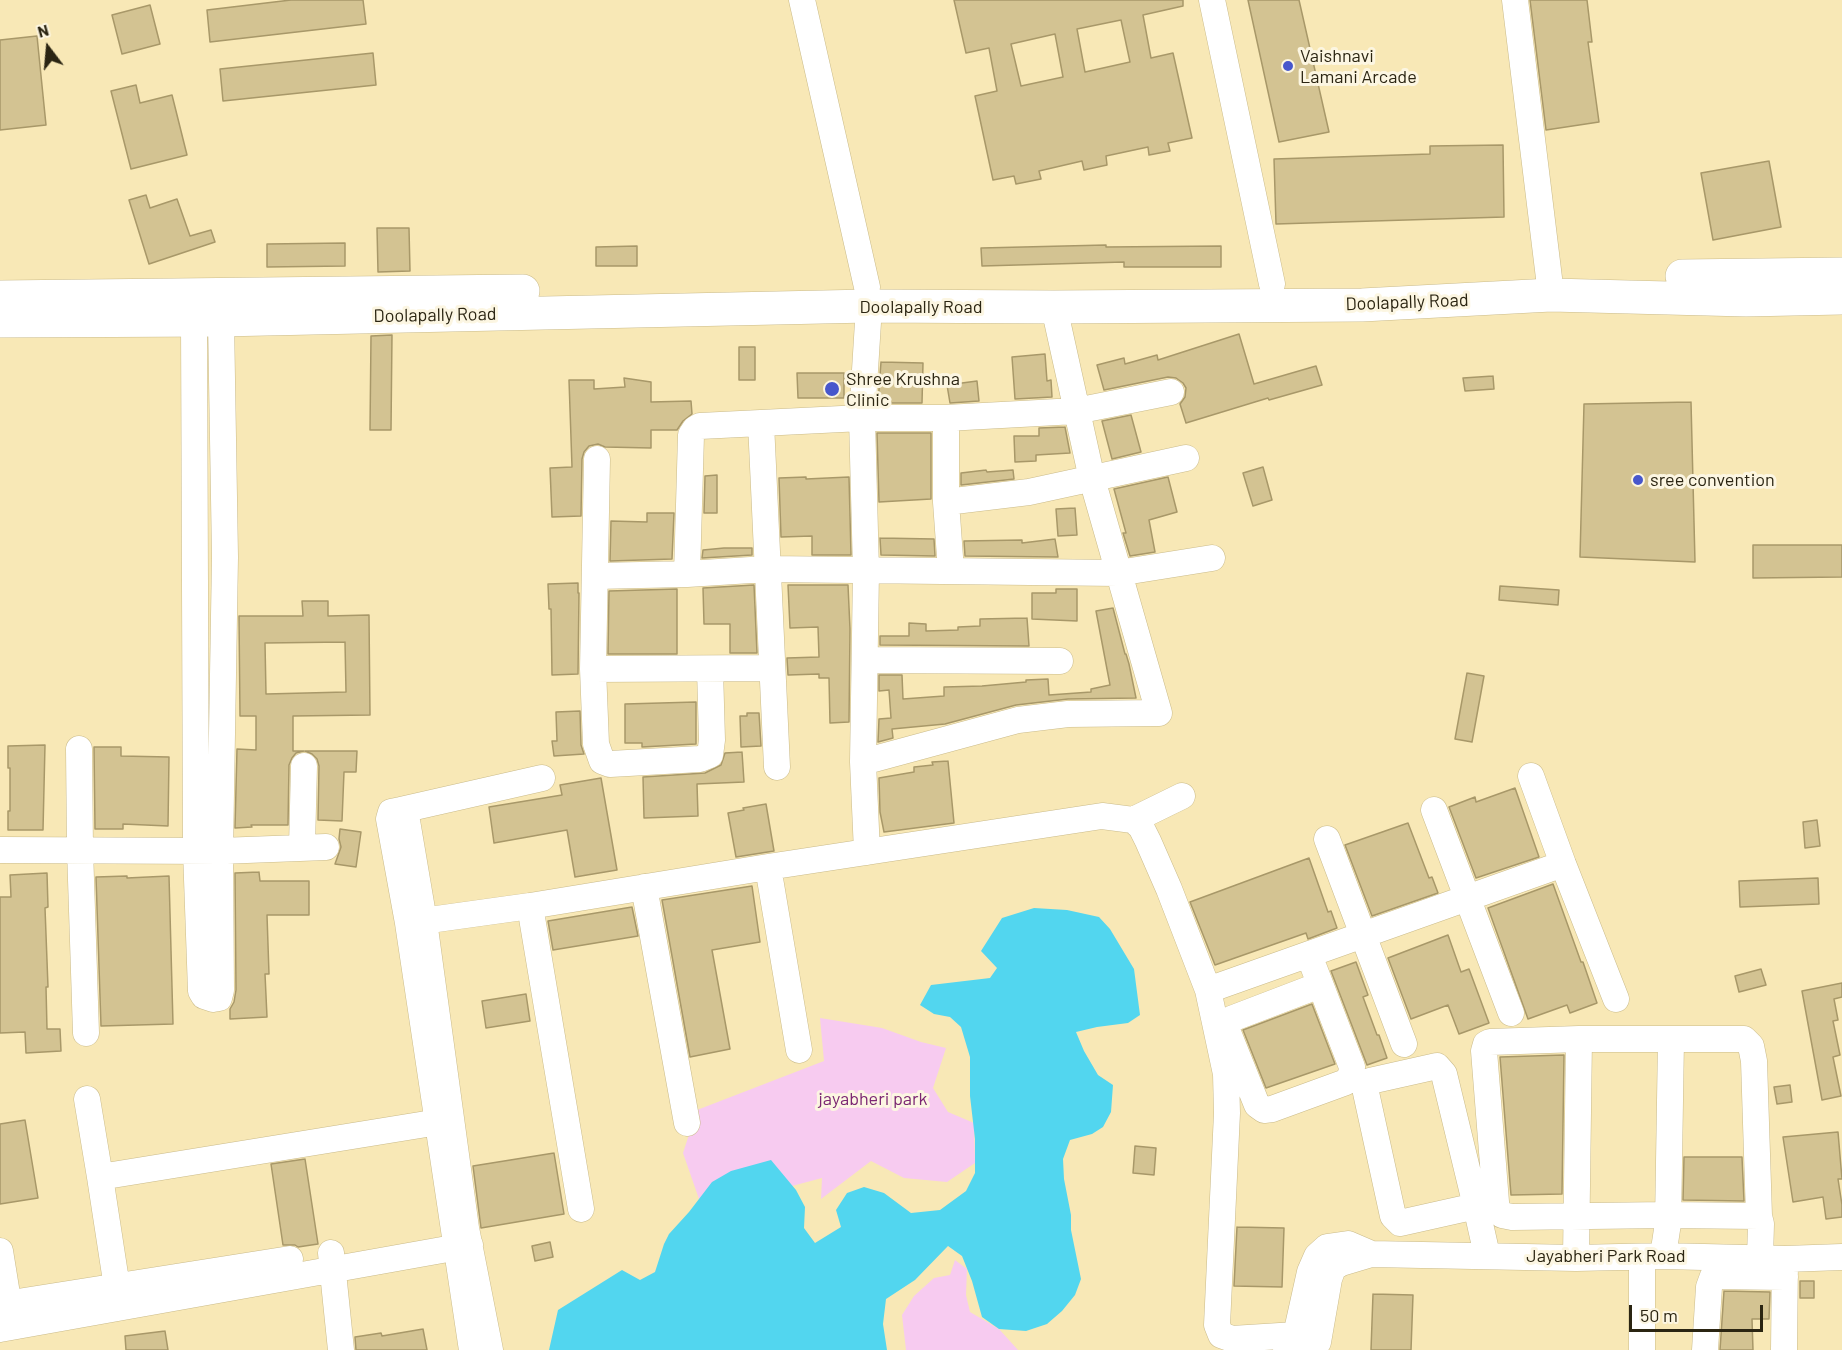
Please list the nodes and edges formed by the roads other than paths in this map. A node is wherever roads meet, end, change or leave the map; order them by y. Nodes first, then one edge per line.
1 (802, 0) edge
2 (1212, 0) edge
3 (1515, 0) edge
4 (1842, 274) edge
5 (1549, 278) junction
6 (1272, 284) junction
7 (868, 296) junction
8 (1842, 298) edge
9 (1054, 308) junction
10 (8, 309) edge
11 (208, 320) junction
12 (1171, 392) dead end
13 (1076, 411) junction
14 (862, 418) junction
15 (946, 418) junction
16 (761, 423) junction
17 (1186, 458) dead end
18 (597, 459) dead end
19 (1092, 479) junction
20 (224, 502) junction
21 (946, 502) junction
22 (195, 503) junction
23 (1212, 558) dead end
24 (767, 569) junction
25 (866, 571) junction
26 (951, 571) junction
27 (1119, 573) junction
28 (687, 574) junction
29 (595, 576) junction
30 (865, 660) junction
31 (1060, 661) dead end
32 (771, 668) junction
33 (593, 669) junction
34 (710, 669) junction
35 (196, 721) junction
36 (222, 722) junction
37 (79, 749) dead end
38 (863, 762) junction
39 (304, 766) dead end
40 (777, 767) dead end
41 (1531, 776) dead end
42 (543, 778) dead end
43 (1182, 796) dead end
44 (1434, 810) dead end
45 (1133, 820) junction
46 (1327, 839) dead end
47 (80, 849) junction
48 (0, 850) edge
49 (208, 851) junction
50 (867, 852) junction
51 (1563, 864) junction
52 (768, 867) junction
53 (644, 887) junction
54 (1467, 897) junction
55 (530, 906) junction
56 (416, 922) junction
57 (1364, 934) junction
58 (1309, 955) junction
59 (1320, 985) junction
60 (1208, 990) junction
61 (1616, 999) dead end
62 (1511, 1013) dead end
63 (86, 1033) dead end
64 (1579, 1039) junction
65 (1671, 1040) junction
66 (1404, 1044) dead end
67 (799, 1050) dead end
68 (1229, 1053) junction
69 (87, 1099) dead end
70 (444, 1121) junction
71 (687, 1123) dead end
72 (100, 1177) junction
73 (1476, 1206) junction
74 (580, 1209) dead end
75 (1667, 1215) junction
76 (1578, 1216) junction
77 (1759, 1216) junction
78 (462, 1238) junction
79 (0, 1251) edge
80 (1487, 1255) junction
81 (1652, 1257) junction
82 (1842, 1257) edge
83 (1576, 1258) junction
84 (332, 1261) junction
85 (1777, 1265) junction
86 (118, 1297) junction
87 (5, 1316) edge
88 (1303, 1344) edge
89 (341, 1350) edge
90 (472, 1350) edge
91 (490, 1350) edge
92 (1642, 1350) edge
93 (1705, 1350) edge
94 (1784, 1350) edge

1 - 7 street
2 - 6 street
3 - 5 street
4 - 5 main road, Doolapally Road
5 - 6 main road, Doolapally Road
6 - 7 main road, Doolapally Road
7 - 9 main road, Doolapally Road
7 - 10 main road, Doolapally Road
7 - 11 main road, Doolapally Road
7 - 14 street
8 - 9 main road, Doolapally Road
9 - 13 street
10 - 11 main road, Doolapally Road
11 - 20 street
11 - 22 street
12 - 13 street
13 - 15 street
13 - 19 street
14 - 15 street
14 - 16 street
14 - 25 street
15 - 21 street
16 - 24 street
16 - 28 street
17 - 19 street
18 - 29 street
19 - 21 street
19 - 27 street
20 - 22 street
20 - 36 street
21 - 26 street
22 - 35 street
23 - 27 street
24 - 25 street
24 - 28 street
24 - 32 street
25 - 26 street
25 - 30 street
26 - 27 street
27 - 38 street
28 - 29 street
29 - 33 street
30 - 31 street
30 - 38 street
32 - 34 street
32 - 40 street
33 - 34 street
33 - 34 street
35 - 36 street
35 - 49 street
36 - 49 street
37 - 47 street
38 - 50 street
39 - 49 street
41 - 51 street
42 - 56 street
43 - 45 street
44 - 54 street
45 - 50 street
45 - 60 street
46 - 57 street
47 - 48 street
47 - 49 street
47 - 63 street
50 - 52 street
51 - 54 street
51 - 61 street
52 - 53 street
52 - 67 street
53 - 55 street
53 - 71 street
54 - 57 street
54 - 62 street
55 - 56 street
55 - 74 street
56 - 70 street
57 - 58 street
57 - 66 street
58 - 59 street
58 - 60 street
59 - 68 street
59 - 68 street
60 - 68 street
64 - 65 street
64 - 76 street
64 - 76 street
65 - 75 street
65 - 77 street
68 - 88 street
69 - 72 street
70 - 72 street
70 - 78 street
72 - 86 street
73 - 73 street
73 - 80 street
75 - 76 street
75 - 77 street
75 - 81 street
76 - 83 street
77 - 85 street
78 - 84 street
78 - 90 street
78 - 91 street
79 - 87 street
80 - 83 street, Jayabheri Park Road
80 - 88 street, Jayabheri Park Road
81 - 83 street, Jayabheri Park Road
81 - 85 street, Jayabheri Park Road
81 - 92 street
82 - 85 street, Jayabheri Park Road
84 - 86 street
84 - 89 street
85 - 93 street
85 - 94 street
86 - 87 street

